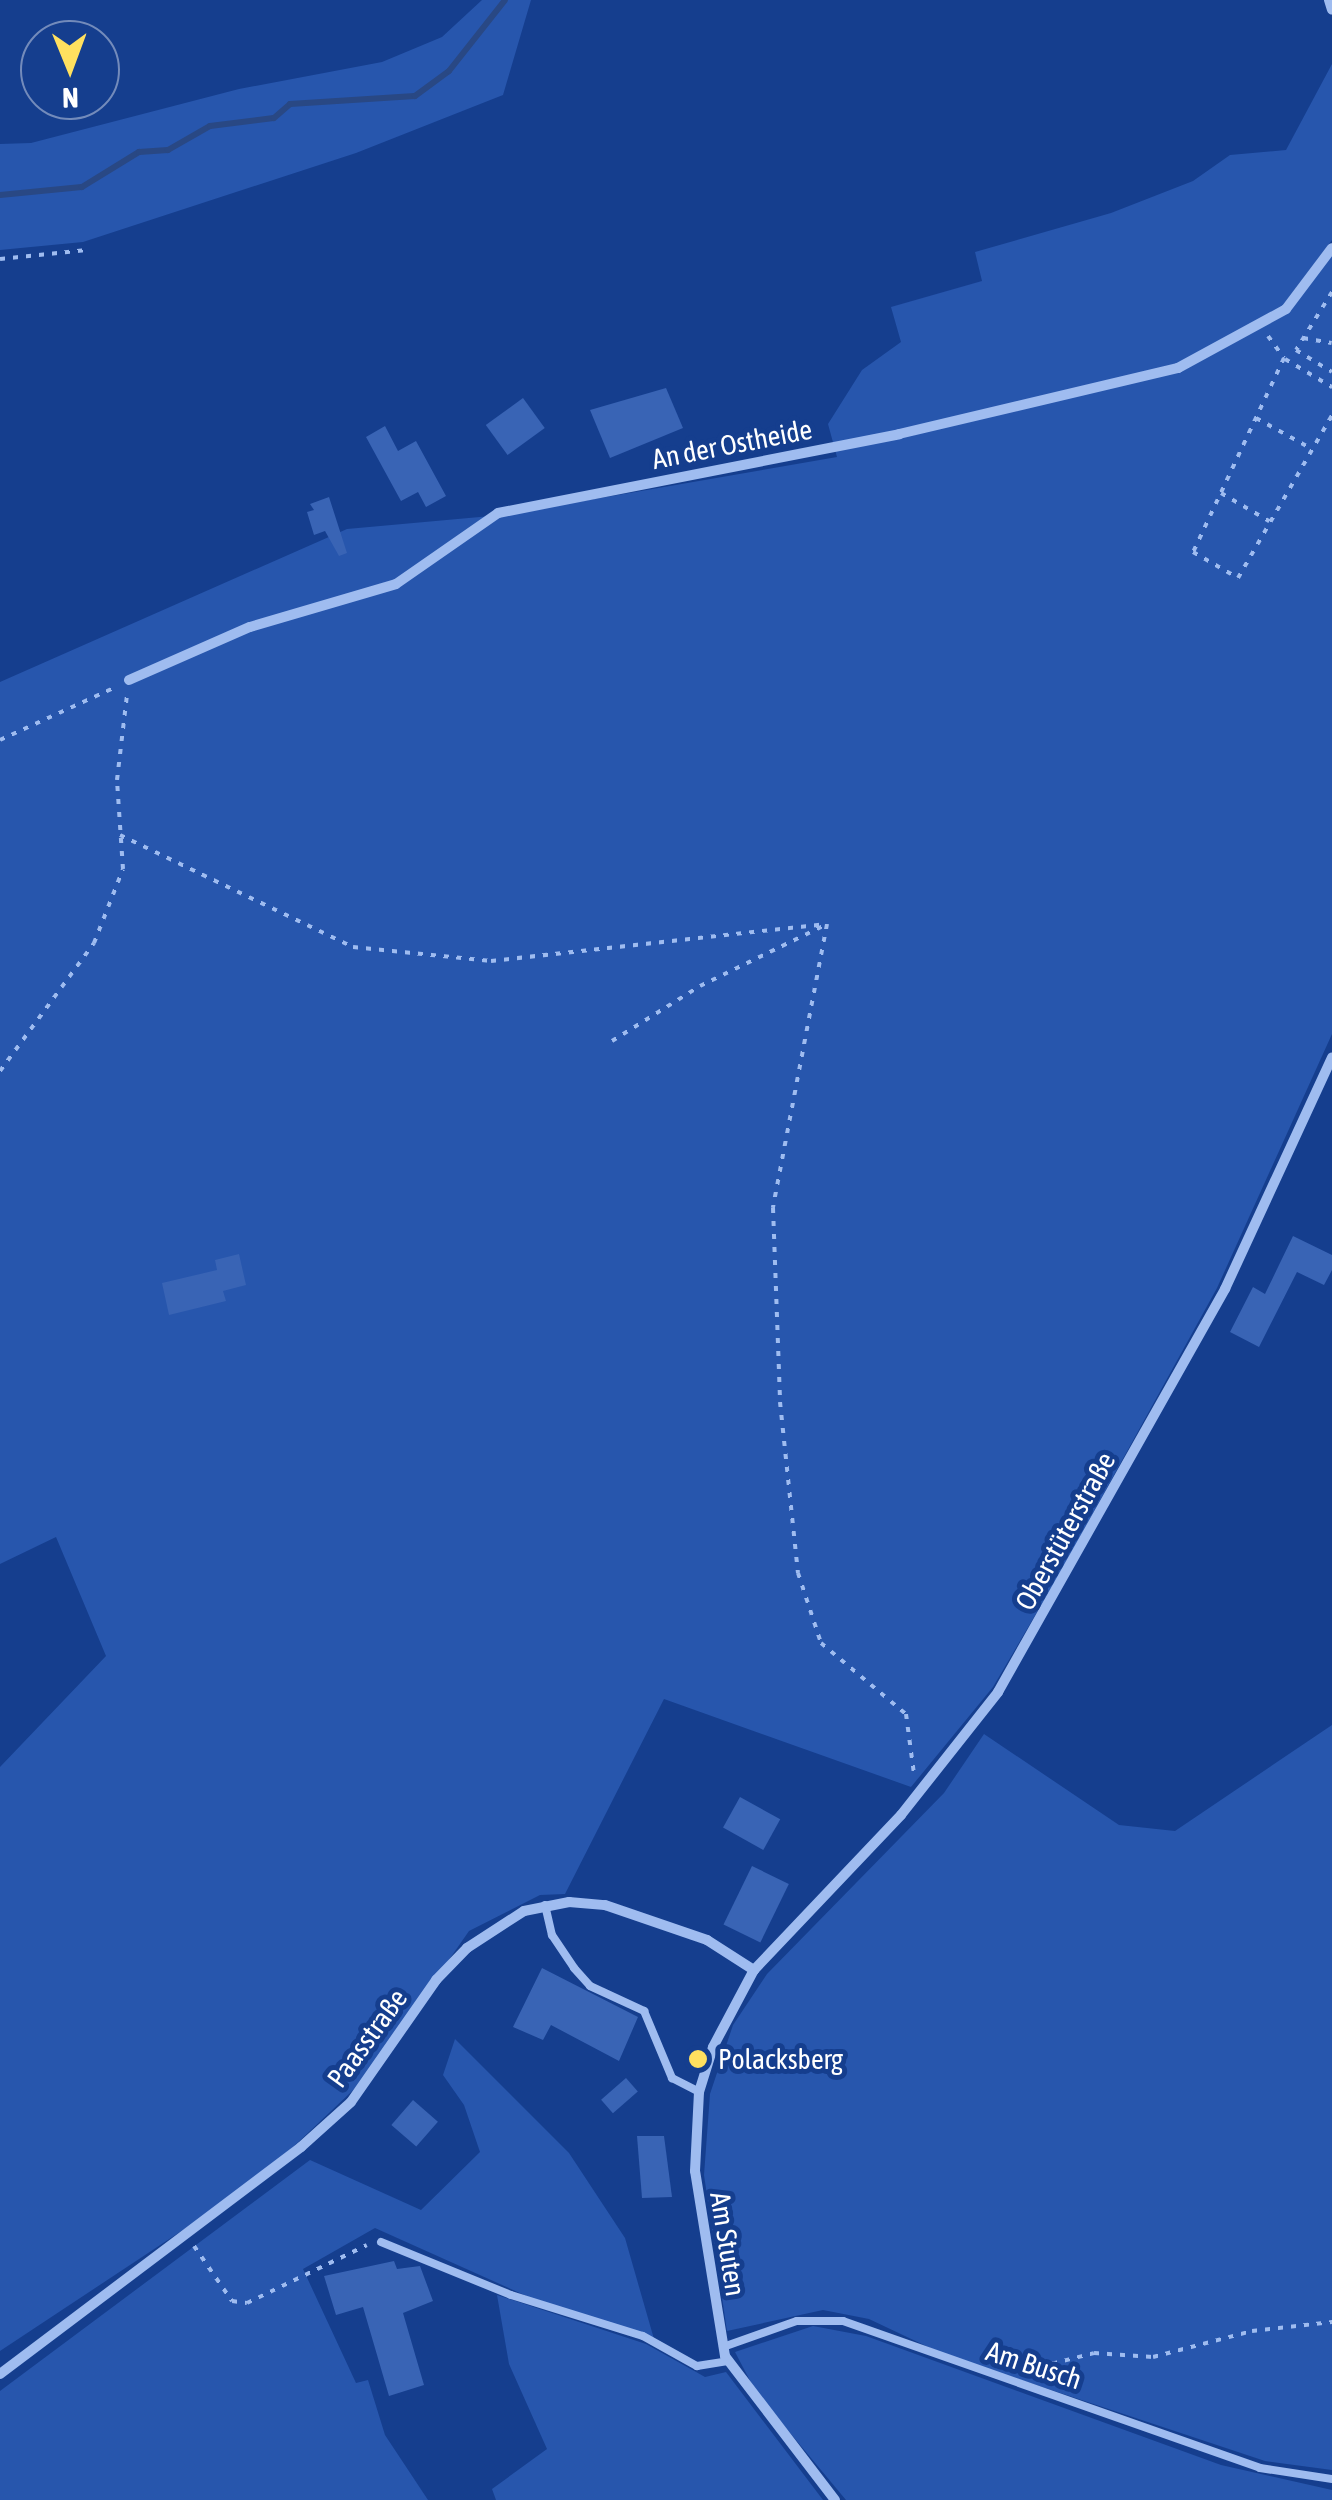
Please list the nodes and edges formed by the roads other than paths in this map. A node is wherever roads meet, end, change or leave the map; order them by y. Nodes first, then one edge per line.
1 (1329, 0) edge
2 (1332, 10) edge
3 (1332, 248) edge
4 (129, 680) road end
5 (1332, 1057) edge
6 (545, 1906) junction
7 (754, 1970) junction
8 (700, 2092) junction
9 (381, 2242) road end
10 (723, 2347) junction
11 (728, 2361) junction
12 (0, 2374) edge
13 (1332, 2479) edge
14 (835, 2500) edge

1 - 2 street
3 - 4 street, An der Ostheide
5 - 7 street, Oberstüterstraße
6 - 7 street, Paasstraße
6 - 8 lane
6 - 12 street, Paasstraße
7 - 8 street, Am Stuten
8 - 10 street, Am Stuten
9 - 11 lane
10 - 11 street, Am Stuten
10 - 13 lane, Am Busch
11 - 14 street, Am Stuten

